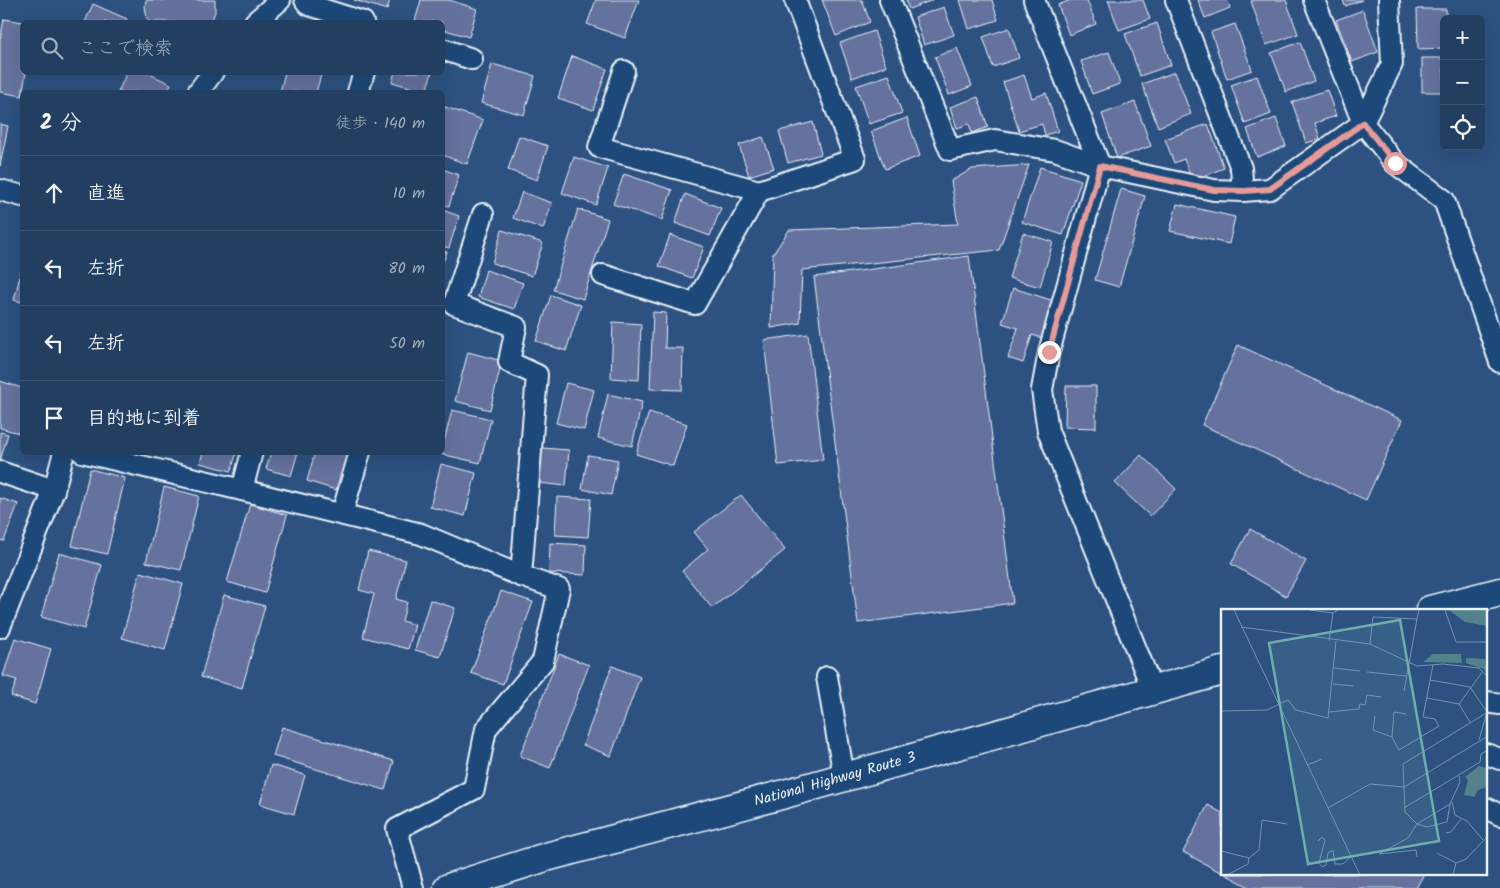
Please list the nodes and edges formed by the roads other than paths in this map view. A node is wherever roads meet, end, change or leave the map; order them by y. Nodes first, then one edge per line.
1 (280, 0) edge
2 (305, 0) edge
3 (795, 0) edge
4 (890, 0) edge
5 (1034, 0) edge
6 (1176, 0) edge
7 (1314, 0) edge
8 (1389, 0) edge
9 (257, 20) edge
10 (357, 20) edge
11 (445, 50) edge
12 (472, 58) dead end
13 (624, 71) dead end
14 (211, 75) edge
15 (363, 75) edge
16 (200, 90) edge
17 (359, 90) edge
18 (1363, 123) junction
19 (1100, 166) junction
20 (0, 190) edge
21 (759, 191) junction
22 (1244, 191) junction
23 (20, 195) edge
24 (483, 214) dead end
25 (603, 275) dead end
26 (1500, 362) edge
27 (63, 455) edge
28 (95, 455) edge
29 (251, 455) edge
30 (359, 455) edge
31 (0, 472) edge
32 (54, 490) junction
33 (242, 490) junction
34 (342, 514) junction
35 (521, 576) junction
36 (1500, 593) edge
37 (1434, 609) edge
38 (0, 627) edge
39 (1221, 671) edge
40 (826, 677) dead end
41 (1153, 691) junction
42 (1488, 755) edge
43 (1500, 760) edge
44 (844, 777) junction
45 (1488, 809) edge
46 (1500, 815) edge
47 (413, 888) edge
48 (448, 888) edge

1 - 9 street
2 - 10 street
3 - 21 street
4 - 19 street
5 - 19 street
6 - 22 street
7 - 18 street
8 - 18 street
11 - 12 street
13 - 21 street
14 - 16 street
15 - 17 street
18 - 22 street
18 - 26 street
19 - 22 street
19 - 41 street
20 - 23 street
21 - 25 street
24 - 35 street
27 - 32 street
28 - 33 street
29 - 33 street
30 - 34 street
31 - 32 street
32 - 38 street
33 - 34 street
34 - 35 street
35 - 47 street
36 - 37 highway
39 - 41 highway, National Highway Route 3
40 - 44 street
41 - 44 highway, National Highway Route 3
42 - 43 street
44 - 48 highway, National Highway Route 3
45 - 46 street

